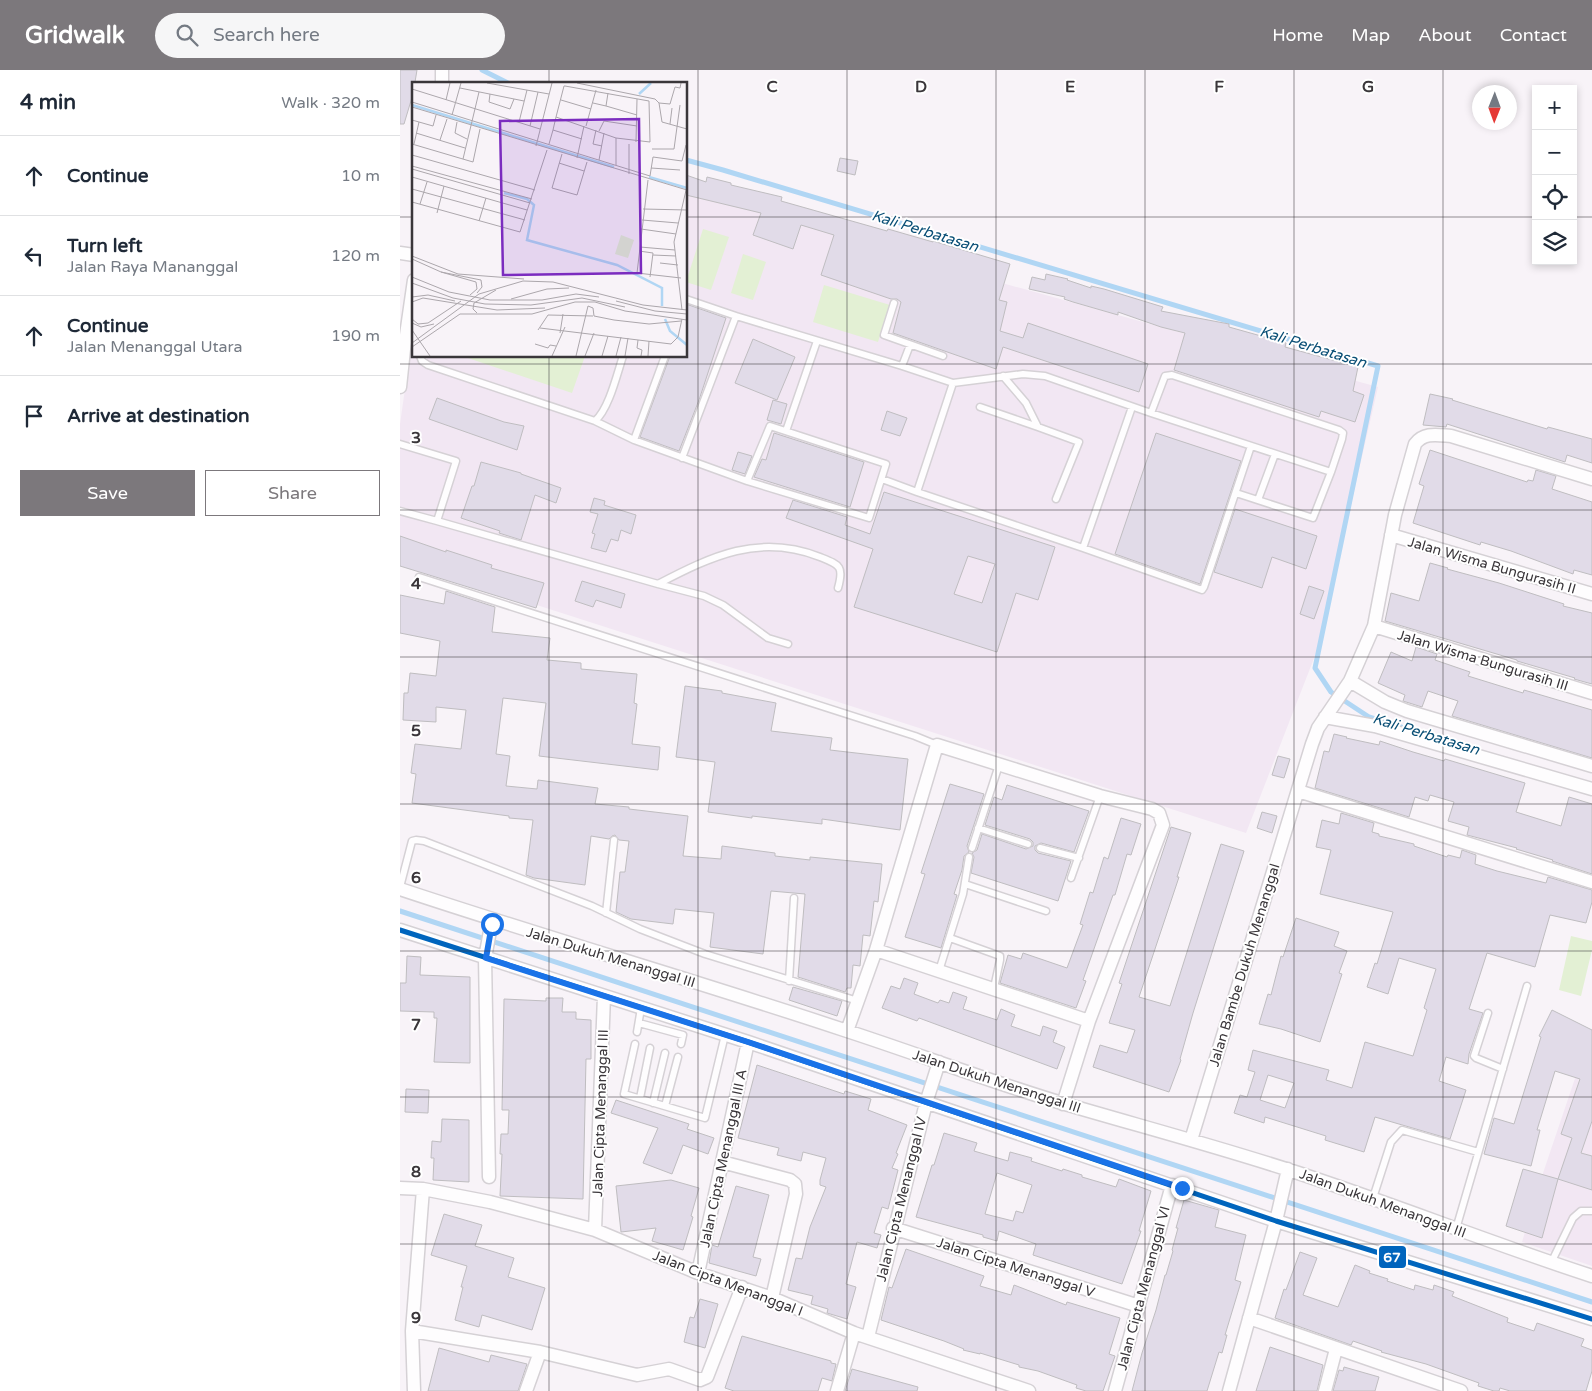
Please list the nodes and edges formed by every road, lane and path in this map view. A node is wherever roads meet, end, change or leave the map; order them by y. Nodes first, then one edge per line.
1 (409, 285) edge
2 (688, 300) edge
3 (894, 303) dead end
4 (736, 316) junction
5 (818, 341) junction
6 (910, 344) junction
7 (409, 350) edge
8 (943, 356) dead end
9 (422, 358) edge
10 (622, 358) edge
11 (664, 358) edge
12 (902, 366) junction
13 (1003, 376) junction
14 (953, 383) junction
15 (400, 386) edge
16 (980, 407) dead end
17 (1132, 407) junction
18 (1151, 413) junction
19 (595, 422) junction
20 (1038, 427) junction
21 (786, 431) junction
22 (634, 440) junction
23 (400, 444) edge
24 (1252, 446) junction
25 (1275, 454) junction
26 (682, 458) junction
27 (1331, 472) junction
28 (882, 479) junction
29 (1592, 479) edge
30 (747, 480) junction
31 (918, 492) junction
32 (1236, 493) junction
33 (1056, 499) dead end
34 (1258, 500) junction
35 (400, 511) edge
36 (437, 521) junction
37 (1391, 535) junction
38 (1083, 548) junction
39 (419, 577) dead end
40 (658, 584) junction
41 (838, 588) dead end
42 (1592, 594) edge
43 (1374, 626) junction
44 (788, 644) dead end
45 (1347, 685) junction
46 (1592, 693) edge
47 (1326, 716) junction
48 (937, 745) junction
49 (999, 765) junction
50 (1592, 766) edge
51 (1592, 789) edge
52 (1298, 791) junction
53 (1100, 796) junction
54 (978, 828) junction
55 (614, 840) dead end
56 (1028, 844) dead end
57 (972, 848) dead end
58 (1040, 848) dead end
59 (969, 857) dead end
60 (1079, 858) junction
61 (1071, 878) dead end
62 (1592, 882) edge
63 (965, 884) junction
64 (400, 888) edge
65 (794, 898) dead end
66 (1046, 910) dead end
67 (606, 913) junction
68 (492, 922) junction
69 (400, 930) edge
70 (950, 938) junction
71 (876, 950) junction
72 (486, 956) junction
73 (939, 971) junction
74 (789, 981) junction
75 (1527, 986) dead end
76 (994, 988) junction
77 (604, 996) junction
78 (858, 1001) junction
79 (641, 1008) junction
80 (1488, 1013) dead end
81 (1089, 1021) junction
82 (638, 1023) junction
83 (654, 1028) junction
84 (847, 1030) junction
85 (637, 1032) dead end
86 (670, 1032) junction
87 (725, 1035) junction
88 (653, 1036) dead end
89 (668, 1040) dead end
90 (748, 1042) junction
91 (634, 1044) dead end
92 (681, 1044) dead end
93 (650, 1048) dead end
94 (665, 1053) dead end
95 (678, 1056) dead end
96 (937, 1067) junction
97 (1503, 1069) junction
98 (927, 1097) junction
99 (640, 1098) junction
100 (653, 1102) junction
101 (1063, 1104) junction
102 (666, 1106) junction
103 (1191, 1140) junction
104 (1478, 1152) junction
105 (722, 1162) junction
106 (1287, 1172) junction
107 (489, 1177) dead end
108 (1172, 1185) junction
109 (400, 1188) edge
110 (423, 1189) junction
111 (1373, 1198) junction
112 (1592, 1211) edge
113 (1277, 1217) junction
114 (893, 1228) junction
115 (595, 1230) junction
116 (1455, 1230) junction
117 (1551, 1263) junction
118 (698, 1273) junction
119 (1592, 1276) edge
120 (742, 1287) junction
121 (772, 1298) junction
122 (1138, 1306) junction
123 (1249, 1318) junction
124 (1592, 1319) edge
125 (412, 1331) junction
126 (854, 1333) junction
127 (868, 1337) junction
128 (1336, 1349) junction
129 (540, 1352) junction
130 (1424, 1385) edge
131 (414, 1391) edge
132 (526, 1391) edge
133 (837, 1391) edge
134 (1029, 1391) edge
135 (1115, 1391) edge
136 (1229, 1391) edge
137 (1325, 1391) edge
138 (1460, 1391) edge

1 - 7 street
2 - 4 lane
3 - 6 lane
4 - 5 lane
4 - 26 lane
5 - 12 lane
5 - 21 lane
6 - 8 lane
6 - 12 lane
7 - 15 street
9 - 19 lane
10 - 19 lane
11 - 22 lane
12 - 14 lane
13 - 14 lane
13 - 17 lane
13 - 20 lane
14 - 31 lane
16 - 20 lane
17 - 18 lane
17 - 38 lane
18 - 24 lane
18 - 27 lane
19 - 22 lane
20 - 33 lane
21 - 28 lane
21 - 30 lane
22 - 26 lane
23 - 36 lane
24 - 25 lane
24 - 32 lane
25 - 27 lane
25 - 34 lane
26 - 30 lane
27 - 34 lane
28 - 30 lane
28 - 31 lane
29 - 37 street, Jalan Bambe Dukuh Menanggal
31 - 38 lane
32 - 34 lane
32 - 38 lane
35 - 36 lane
36 - 40 lane
37 - 42 street, Jalan Wisma Bungurasih II
37 - 43 street, Jalan Bambe Dukuh Menanggal
39 - 48 lane
40 - 41 lane
40 - 44 lane
43 - 45 street, Jalan Bambe Dukuh Menanggal
43 - 46 street, Jalan Wisma Bungurasih III
45 - 47 street, Jalan Bambe Dukuh Menanggal
45 - 50 street
47 - 51 street
47 - 52 street, Jalan Bambe Dukuh Menanggal
48 - 49 street
48 - 71 street
49 - 53 street
49 - 54 lane
52 - 62 street
52 - 103 street, Jalan Bambe Dukuh Menanggal
53 - 60 lane
53 - 81 street
54 - 56 lane
54 - 57 lane
55 - 67 lane
58 - 60 lane
59 - 63 lane
60 - 61 lane
63 - 66 lane
63 - 70 lane
64 - 67 lane
64 - 68 street, Jalan Dukuh Menanggal III
65 - 74 lane
67 - 74 lane
68 - 72 street
68 - 84 street, Jalan Dukuh Menanggal III
69 - 72 street
70 - 73 lane
70 - 76 lane
71 - 73 street
71 - 78 street
72 - 77 street
72 - 107 street
73 - 76 street
74 - 78 lane
75 - 97 lane
76 - 81 street
77 - 79 street
77 - 115 street, Jalan Cipta Menanggal III
78 - 84 street
79 - 82 lane
79 - 87 street
80 - 97 lane
81 - 101 street
82 - 83 lane
82 - 85 lane
83 - 86 lane
83 - 88 lane
84 - 96 street, Jalan Dukuh Menanggal III
86 - 89 lane
86 - 92 lane
87 - 90 street
87 - 102 lane
90 - 98 street
90 - 105 street, Jalan Cipta Menanggal III A
91 - 99 lane
93 - 99 lane
94 - 100 lane
95 - 102 lane
96 - 98 street, Jalan Cipta Menanggal IV
96 - 101 street, Jalan Dukuh Menanggal III
97 - 104 lane
98 - 108 street
98 - 114 street, Jalan Cipta Menanggal IV
99 - 100 lane
100 - 102 lane
101 - 103 street, Jalan Dukuh Menanggal III
103 - 106 street, Jalan Dukuh Menanggal III
104 - 111 lane
104 - 116 lane
105 - 118 street, Jalan Cipta Menanggal III A
105 - 121 street
106 - 111 street, Jalan Dukuh Menanggal III
106 - 113 street
108 - 113 street
108 - 122 street, Jalan Cipta Menanggal VI
109 - 110 street, Jalan Cipta Menanggal I
110 - 115 street, Jalan Cipta Menanggal I
110 - 125 street
111 - 116 street, Jalan Dukuh Menanggal III
112 - 117 lane
113 - 123 street
113 - 124 street
114 - 122 street, Jalan Cipta Menanggal V
114 - 127 street, Jalan Cipta Menanggal IV
115 - 118 street, Jalan Cipta Menanggal I
116 - 117 street, Jalan Dukuh Menanggal III
117 - 119 street, Jalan Dukuh Menanggal III
118 - 120 street, Jalan Cipta Menanggal I
120 - 121 street, Jalan Cipta Menanggal I
120 - 129 street
121 - 126 street, Jalan Cipta Menanggal I
122 - 135 street, Jalan Cipta Menanggal VI
123 - 128 street
123 - 136 street
125 - 129 street
125 - 131 street
126 - 127 street, Jalan Cipta Menanggal I
126 - 133 street
127 - 134 street, Jalan Cipta Menanggal I
128 - 130 street
128 - 137 street
129 - 132 street
130 - 138 street

